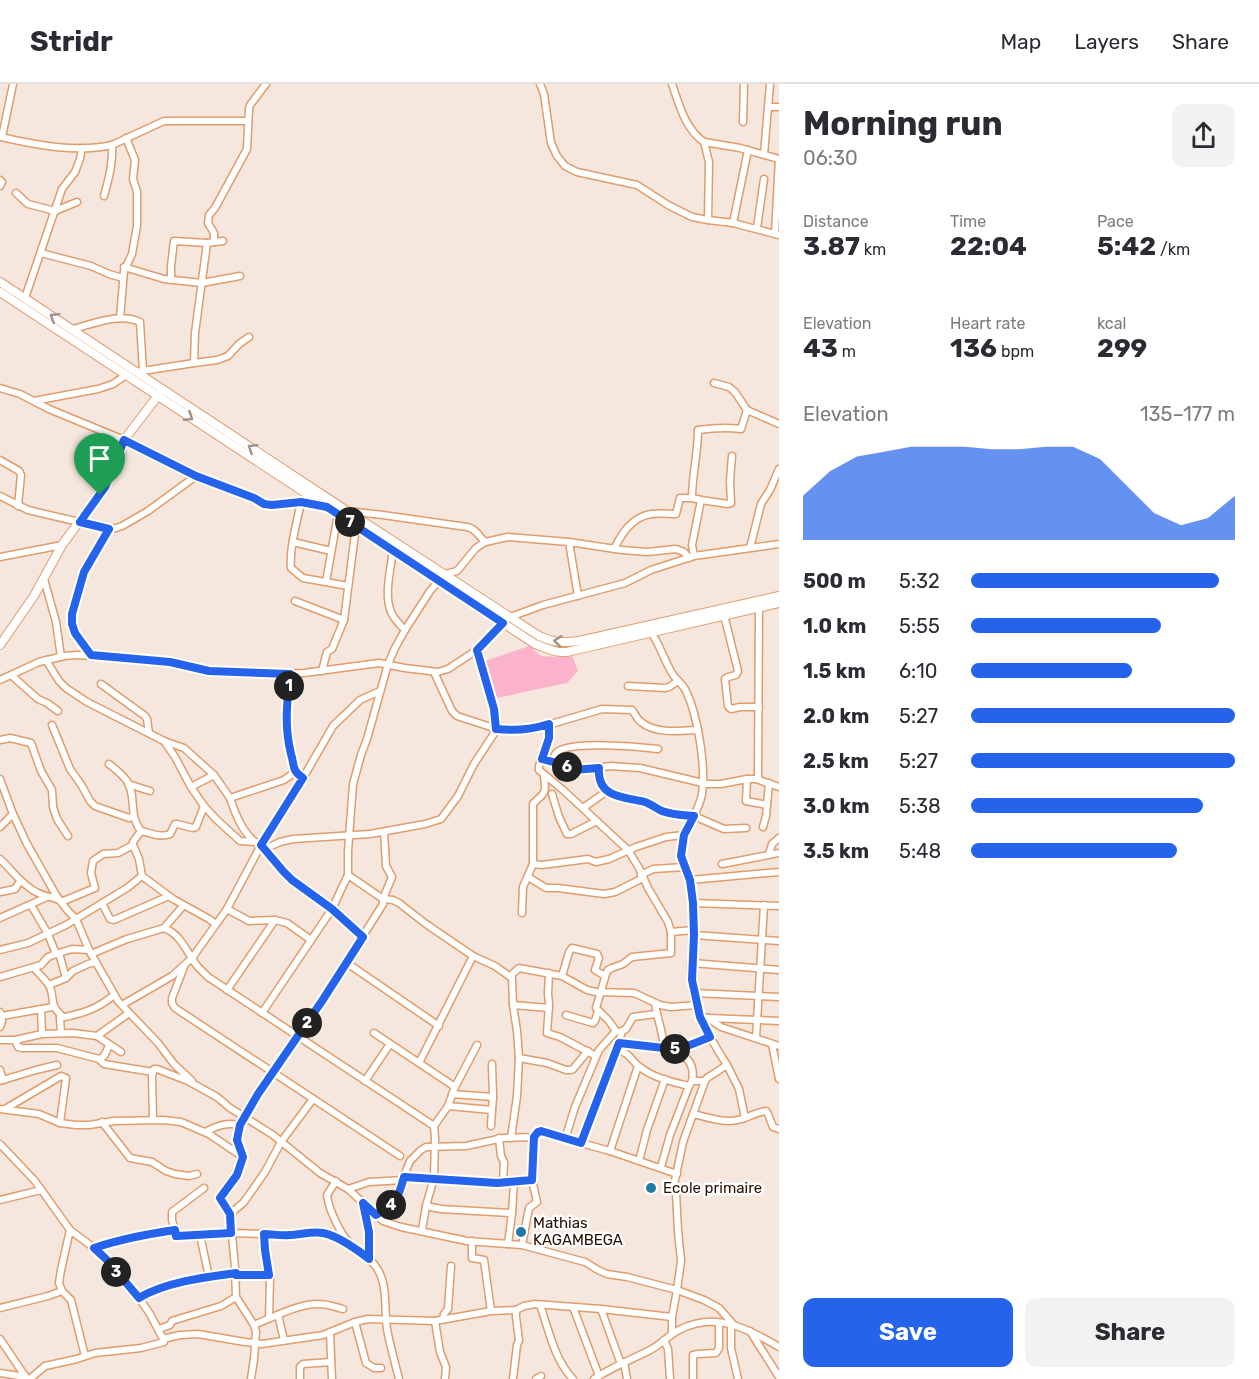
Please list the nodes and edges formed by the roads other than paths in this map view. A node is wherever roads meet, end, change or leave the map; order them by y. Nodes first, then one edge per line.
1 (13, 84) edge
2 (266, 84) edge
3 (540, 84) edge
4 (672, 84) edge
5 (744, 84) edge
6 (762, 84) edge
7 (770, 84) edge
8 (769, 107) junction
9 (779, 107) edge
10 (248, 121) junction
11 (743, 122) dead end
12 (1, 137) edge
13 (126, 138) junction
14 (704, 142) junction
15 (112, 145) junction
16 (82, 148) junction
17 (748, 150) junction
18 (764, 154) junction
19 (779, 159) edge
20 (764, 179) dead end
21 (0, 180) edge
22 (0, 186) edge
23 (16, 193) dead end
24 (104, 196) dead end
25 (77, 202) dead end
26 (778, 207) edge
27 (56, 211) junction
28 (708, 220) junction
29 (733, 223) junction
30 (757, 228) junction
31 (777, 234) edge
32 (223, 241) dead end
33 (211, 242) junction
34 (41, 253) junction
35 (124, 267) junction
36 (240, 276) dead end
37 (123, 278) junction
38 (171, 280) junction
39 (0, 282) edge
40 (202, 283) junction
41 (0, 292) edge
42 (25, 298) junction
43 (120, 318) junction
44 (73, 328) junction
45 (249, 337) dead end
46 (194, 363) junction
47 (139, 371) junction
48 (126, 375) junction
49 (714, 384) dead end
50 (0, 388) edge
51 (163, 390) junction
52 (158, 397) junction
53 (33, 401) junction
54 (747, 410) junction
55 (779, 424) edge
56 (124, 440) junction
57 (732, 456) dead end
58 (0, 460) edge
59 (779, 469) edge
60 (196, 476) junction
61 (0, 496) edge
62 (692, 498) junction
63 (701, 500) junction
64 (301, 502) junction
65 (18, 506) junction
66 (327, 507) junction
67 (347, 511) junction
68 (338, 514) junction
69 (80, 522) junction
70 (356, 526) junction
71 (109, 529) junction
72 (293, 542) junction
73 (485, 542) junction
74 (569, 542) junction
75 (779, 544) edge
76 (62, 545) junction
77 (750, 548) junction
78 (614, 549) junction
79 (393, 550) junction
80 (331, 551) junction
81 (0, 557) edge
82 (691, 557) junction
83 (442, 577) junction
84 (44, 579) junction
85 (326, 582) junction
86 (348, 586) junction
87 (578, 596) junction
88 (779, 596) edge
89 (295, 600) dead end
90 (779, 603) edge
91 (759, 608) junction
92 (724, 615) junction
93 (510, 617) junction
94 (344, 620) junction
95 (503, 623) junction
96 (405, 630) junction
97 (651, 632) junction
98 (1, 642) edge
99 (477, 650) junction
100 (91, 655) junction
101 (60, 657) junction
102 (46, 660) junction
103 (388, 664) junction
104 (322, 671) junction
105 (434, 672) junction
106 (290, 674) junction
107 (11, 675) junction
108 (0, 680) edge
109 (678, 681) junction
110 (100, 684) dead end
111 (628, 686) dead end
112 (380, 691) junction
113 (759, 707) junction
114 (58, 711) dead end
115 (549, 724) junction
116 (52, 725) dead end
117 (496, 729) junction
118 (698, 730) junction
119 (149, 733) junction
120 (0, 740) edge
121 (164, 741) junction
122 (658, 748) dead end
123 (542, 759) junction
124 (552, 762) junction
125 (109, 764) dead end
126 (599, 768) junction
127 (295, 772) junction
128 (214, 775) junction
129 (544, 775) junction
130 (303, 778) junction
131 (747, 779) junction
132 (0, 780) edge
133 (758, 780) junction
134 (770, 783) junction
135 (128, 784) junction
136 (702, 784) junction
137 (779, 786) edge
138 (191, 787) junction
139 (150, 791) dead end
140 (607, 791) junction
141 (552, 794) dead end
142 (0, 797) edge
143 (230, 798) junction
144 (9, 803) junction
145 (204, 806) junction
146 (767, 806) junction
147 (583, 808) junction
148 (13, 814) junction
149 (133, 816) junction
150 (694, 816) junction
151 (597, 821) junction
152 (0, 827) edge
153 (763, 827) dead end
154 (746, 828) dead end
155 (141, 831) junction
156 (384, 832) junction
157 (684, 835) junction
158 (68, 836) dead end
159 (350, 836) junction
160 (779, 838) edge
161 (133, 845) junction
162 (260, 845) junction
163 (628, 850) junction
164 (779, 853) edge
165 (769, 854) junction
166 (0, 859) edge
167 (532, 864) junction
168 (722, 864) dead end
169 (685, 867) junction
170 (779, 872) edge
171 (348, 875) junction
172 (142, 876) junction
173 (528, 877) junction
174 (642, 877) junction
175 (690, 880) junction
176 (20, 881) junction
177 (0, 892) edge
178 (169, 896) junction
179 (47, 897) junction
180 (383, 899) junction
181 (60, 901) junction
182 (102, 903) junction
183 (693, 903) junction
184 (31, 905) junction
185 (764, 905) junction
186 (183, 906) junction
187 (779, 906) edge
188 (227, 909) junction
189 (332, 909) junction
190 (522, 913) dead end
191 (0, 918) edge
192 (76, 919) junction
193 (274, 920) junction
194 (216, 924) junction
195 (164, 928) junction
196 (671, 932) junction
197 (694, 933) junction
198 (48, 934) junction
199 (363, 937) junction
200 (311, 940) junction
201 (762, 941) junction
202 (779, 941) edge
203 (0, 950) edge
204 (90, 952) junction
205 (57, 953) junction
206 (473, 956) junction
207 (192, 958) junction
208 (96, 962) junction
209 (347, 963) junction
210 (692, 963) junction
211 (184, 966) junction
212 (34, 968) junction
213 (760, 969) junction
214 (779, 970) edge
215 (549, 973) junction
216 (510, 976) junction
217 (562, 976) junction
218 (605, 976) junction
219 (0, 977) edge
220 (66, 978) junction
221 (49, 985) junction
222 (227, 990) junction
223 (600, 993) junction
224 (694, 993) junction
225 (114, 995) junction
226 (759, 996) junction
227 (779, 997) edge
228 (655, 1003) junction
229 (122, 1005) junction
230 (513, 1005) junction
231 (696, 1005) junction
232 (53, 1007) junction
233 (549, 1008) junction
234 (41, 1009) junction
235 (598, 1011) junction
236 (129, 1013) junction
237 (262, 1013) junction
238 (1, 1014) edge
239 (656, 1014) junction
240 (566, 1015) dead end
241 (700, 1017) junction
242 (60, 1018) junction
243 (708, 1018) junction
244 (757, 1020) junction
245 (779, 1021) edge
246 (439, 1026) junction
247 (0, 1027) edge
248 (619, 1031) junction
249 (61, 1033) junction
250 (374, 1033) dead end
251 (42, 1034) junction
252 (97, 1036) junction
253 (298, 1037) junction
254 (710, 1037) junction
255 (756, 1038) junction
256 (0, 1040) edge
257 (15, 1040) junction
258 (390, 1044) junction
259 (110, 1045) junction
260 (477, 1045) dead end
261 (775, 1045) edge
262 (618, 1046) junction
263 (668, 1049) junction
264 (588, 1051) junction
265 (121, 1052) dead end
266 (596, 1056) junction
267 (519, 1058) junction
268 (99, 1059) junction
269 (419, 1063) junction
270 (492, 1064) dead end
271 (57, 1065) dead end
272 (727, 1065) junction
273 (638, 1066) junction
274 (0, 1070) edge
275 (153, 1072) junction
276 (272, 1072) junction
277 (665, 1079) junction
278 (779, 1079) edge
279 (2, 1081) edge
280 (365, 1081) junction
281 (705, 1081) junction
282 (691, 1083) junction
283 (197, 1086) junction
284 (454, 1091) junction
285 (493, 1096) junction
286 (313, 1099) junction
287 (448, 1106) junction
288 (2, 1109) edge
289 (492, 1110) junction
290 (693, 1114) junction
291 (244, 1117) junction
292 (745, 1118) junction
293 (153, 1120) junction
294 (102, 1122) junction
295 (60, 1123) junction
296 (240, 1125) junction
297 (434, 1126) junction
298 (491, 1126) dead end
299 (779, 1129) edge
300 (205, 1132) junction
301 (534, 1137) junction
302 (499, 1138) junction
303 (511, 1138) junction
304 (565, 1139) junction
305 (282, 1142) junction
306 (581, 1143) junction
307 (0, 1144) edge
308 (435, 1147) junction
309 (610, 1151) junction
310 (400, 1156) dead end
311 (243, 1157) junction
312 (639, 1161) junction
313 (661, 1167) junction
314 (197, 1174) dead end
315 (677, 1174) junction
316 (434, 1178) junction
317 (404, 1179) junction
318 (532, 1180) junction
319 (336, 1182) junction
320 (514, 1182) junction
321 (503, 1183) junction
322 (204, 1188) dead end
323 (348, 1189) junction
324 (41, 1190) junction
325 (0, 1200) edge
326 (363, 1203) junction
327 (426, 1206) junction
328 (512, 1213) junction
329 (230, 1214) junction
330 (376, 1215) junction
331 (69, 1230) junction
332 (175, 1230) junction
333 (422, 1230) junction
334 (231, 1233) junction
335 (264, 1234) junction
336 (200, 1235) junction
337 (472, 1241) junction
338 (508, 1244) junction
339 (522, 1245) junction
340 (353, 1247) junction
341 (94, 1248) junction
342 (369, 1259) junction
343 (451, 1266) dead end
344 (236, 1274) junction
345 (269, 1275) junction
346 (209, 1276) junction
347 (677, 1290) junction
348 (62, 1291) junction
349 (236, 1297) junction
350 (139, 1298) junction
351 (540, 1305) junction
352 (573, 1307) junction
353 (0, 1308) edge
354 (343, 1309) dead end
355 (601, 1309) junction
356 (516, 1310) junction
357 (491, 1311) junction
358 (278, 1315) junction
359 (672, 1317) junction
360 (269, 1318) junction
361 (386, 1319) junction
362 (443, 1319) junction
363 (435, 1321) junction
364 (355, 1322) junction
365 (719, 1323) junction
366 (732, 1324) junction
367 (254, 1325) junction
368 (159, 1329) junction
369 (749, 1331) junction
370 (330, 1332) junction
371 (672, 1334) junction
372 (0, 1339) edge
373 (163, 1339) junction
374 (284, 1340) junction
375 (664, 1340) junction
376 (256, 1343) junction
377 (779, 1347) edge
378 (719, 1348) junction
379 (731, 1348) junction
380 (85, 1356) junction
381 (331, 1362) junction
382 (623, 1363) junction
383 (381, 1368) dead end
384 (0, 1373) edge
385 (597, 1377) edge
386 (779, 1377) edge
387 (30, 1378) edge
388 (251, 1379) edge
389 (300, 1379) edge
390 (332, 1379) edge
391 (399, 1379) edge
392 (445, 1379) edge
393 (513, 1379) edge
394 (573, 1379) edge
395 (627, 1379) edge
396 (670, 1379) edge
397 (693, 1379) edge
398 (738, 1379) edge

1 - 12 street
2 - 10 street
3 - 28 street
4 - 14 street
5 - 11 street
6 - 7 street
7 - 8 street
8 - 9 street
8 - 18 street
10 - 13 street
10 - 33 street
12 - 16 street
13 - 15 street
13 - 35 street
14 - 17 street
14 - 28 street
15 - 16 street
15 - 24 street
16 - 27 street
17 - 18 street
17 - 29 street
18 - 19 street
19 - 26 street
20 - 30 street
21 - 22 street
23 - 27 street
25 - 27 street
26 - 31 street
27 - 34 street
28 - 29 street
29 - 30 street
30 - 31 street
32 - 33 street
33 - 38 street
33 - 40 street
34 - 37 street
34 - 42 street
35 - 37 street
35 - 38 street
36 - 40 street
37 - 43 street
38 - 40 street
39 - 42 street
40 - 46 street
41 - 48 street
44 -> 42 street
43 - 44 street
43 - 47 street
44 - 47 street
45 - 46 street
46 - 47 street
47 - 51 street
48 - 52 street
48 - 53 street
49 - 54 street
50 - 53 street
51 - 52 street
67 -> 51 street
52 - 56 street
52 -> 66 street
53 - 56 street
54 - 55 street
54 - 62 street
56 - 60 street
56 - 69 street
57 - 63 street
58 - 65 street
59 - 77 street
60 - 64 street
60 - 71 street
61 - 65 street
62 - 63 street
62 - 78 street
63 - 82 street
64 - 66 street
64 - 72 street
65 - 69 street
66 - 68 street
67 - 73 street
67 - 83 street
68 - 70 street
68 - 80 street
69 - 71 street
69 - 76 street
70 - 79 street
70 - 86 street
71 - 100 street
72 - 80 street
72 - 85 street
73 - 74 street
73 - 83 street
74 - 78 street
74 - 87 street
75 - 77 street
76 - 81 street
76 - 84 street
77 - 82 street
78 - 82 street
79 - 83 street
79 - 96 street
80 - 85 street
82 - 87 street
83 - 93 street
83 - 95 street
83 - 96 street
84 - 98 street
84 - 101 street
85 - 86 street
86 - 94 street
87 - 93 street
88 -> 93 street
89 - 94 street
90 - 91 street
91 - 92 street
91 - 113 street
92 - 97 street
92 - 113 street
94 - 104 street
95 - 97 street
95 - 99 street
96 - 103 street
97 - 109 street
99 - 105 street
99 - 117 street
100 - 101 street
100 - 106 street
101 - 102 street
102 - 107 street
102 - 119 street
103 - 104 street
103 - 105 street
103 - 112 street
104 - 106 street
105 - 117 street
106 - 127 street
107 - 108 street
107 - 114 street
109 - 111 street
109 - 118 street
110 - 119 street
112 - 130 street
112 - 159 street
113 - 133 street
115 - 117 street
115 - 118 street
115 - 123 street
116 - 149 street
117 - 156 street
118 - 136 street
119 - 121 street
120 - 158 street
121 - 128 street
121 - 138 street
122 - 124 street
123 - 124 street
123 - 129 street
124 - 126 street
125 - 135 street
126 - 136 street
126 - 140 street
127 - 130 street
127 - 143 street
128 - 138 street
128 - 143 street
129 - 147 street
129 - 167 street
130 - 162 street
131 - 133 street
131 - 136 street
131 - 146 street
132 - 144 street
133 - 134 street
134 - 137 street
134 - 146 street
135 - 139 street
135 - 149 street
136 - 150 street
138 - 145 street
140 - 147 street
140 - 150 street
141 - 151 street
142 - 144 street
143 - 162 street
144 - 148 street
145 - 155 street
145 - 162 street
146 - 153 street
147 - 151 street
148 - 152 street
148 - 181 street
149 - 155 street
150 - 154 street
150 - 157 street
151 - 163 street
155 - 161 street
156 - 159 street
156 - 180 street
157 - 163 street
157 - 169 street
159 - 162 street
159 - 171 street
160 - 165 street
161 - 172 street
161 - 181 street
162 - 188 street
162 - 189 street
163 - 167 street
163 - 174 street
164 - 165 street
165 - 168 street
166 - 176 street
167 - 173 street
169 - 174 street
169 - 175 street
170 - 175 street
171 - 180 street
171 - 189 street
172 - 178 street
172 - 182 street
173 - 174 street
173 - 190 street
174 - 196 street
175 - 183 street
176 - 177 street
176 - 179 street
178 - 182 street
178 - 186 street
179 - 181 street
179 - 184 street
180 - 199 street
180 - 206 street
181 - 192 street
182 - 192 street
183 - 185 street
183 - 197 street
184 - 191 street
184 - 198 street
185 - 187 street
185 - 201 street
186 - 194 street
186 - 195 street
188 - 193 street
188 - 194 street
189 - 199 street
189 - 200 street
192 - 198 street
192 - 204 street
193 - 200 street
193 - 222 street
194 - 207 street
195 - 204 street
195 - 207 street
196 - 197 street
196 - 218 street
197 - 201 street
197 - 210 street
198 - 203 street
198 - 205 street
199 - 209 street
200 - 237 street
201 - 202 street
201 - 213 street
204 - 205 street
204 - 208 street
205 - 212 street
205 - 220 street
206 - 216 street
206 - 246 street
207 - 211 street
207 - 222 street
208 - 220 street
208 - 225 street
209 - 246 street
209 - 253 street
210 - 213 street
210 - 224 street
211 - 229 street
211 - 276 street
212 - 219 street
212 - 221 street
213 - 214 street
213 - 226 street
215 - 216 street
215 - 217 street
215 - 233 street
216 - 230 street
217 - 218 street
217 - 223 street
218 - 223 street
220 - 221 street
221 - 232 street
222 - 237 street
223 - 228 street
223 - 235 street
224 - 226 street
224 - 231 street
225 - 229 street
225 - 242 street
226 - 227 street
226 - 244 street
228 - 231 street
228 - 239 street
229 - 236 street
230 - 233 street
230 - 267 street
231 - 241 street
232 - 234 street
232 - 242 street
233 - 264 street
234 - 238 street
234 - 251 street
235 - 240 street
235 - 248 street
236 - 252 street
236 - 283 street
237 - 253 street
238 - 247 street
239 - 248 street
239 - 263 street
241 - 243 street
241 - 254 street
242 - 249 street
243 - 244 street
243 - 255 street
244 - 245 street
244 - 255 street
246 - 269 street
248 - 262 street
248 - 266 street
249 - 251 street
249 - 252 street
250 - 258 street
251 - 257 street
252 - 259 street
253 - 276 street
253 - 280 street
254 - 263 street
254 - 272 street
255 - 261 street
256 - 257 street
257 - 268 street
258 - 269 street
258 - 280 street
259 - 265 street
259 - 268 street
260 - 284 street
261 - 278 street
262 - 263 street
262 - 273 street
262 - 306 street
263 - 282 street
264 - 266 street
264 - 267 street
266 - 304 street
267 - 303 street
268 - 275 street
269 - 284 street
270 - 285 street
271 - 279 street
272 - 281 street
272 - 292 street
273 - 277 street
273 - 309 street
274 - 279 street
275 - 283 street
275 - 293 street
276 - 286 street
276 - 291 street
277 - 282 street
277 - 312 street
280 - 297 street
281 - 282 street
281 - 290 street
282 - 313 street
283 - 291 street
284 - 285 street
284 - 287 street
285 - 289 street
286 - 305 street
286 - 310 street
287 - 289 street
287 - 297 street
288 - 295 street
288 - 295 street
289 - 298 street
290 - 292 street
290 - 315 street
291 - 296 street
291 - 305 street
292 - 299 street
293 - 294 street
293 - 300 street
294 - 295 street
294 - 314 street
296 - 300 street
296 - 311 street
297 - 308 street
300 - 311 street
301 - 303 street
301 - 304 street
301 - 318 street
302 - 303 street
302 - 308 street
302 - 321 street
304 - 306 street
305 - 319 street
305 - 329 street
306 - 309 street
307 - 324 street
308 - 316 street
308 - 317 street
309 - 312 street
311 - 329 street
312 - 313 street
313 - 315 street
315 - 347 street
316 - 317 street
316 - 321 street
316 - 327 street
317 - 323 street
317 - 330 street
318 - 320 street
318 - 339 street
319 - 323 street
319 - 340 street
320 - 321 street
320 - 328 street
322 - 332 street
323 - 326 street
324 - 325 street
324 - 331 street
326 - 330 street
326 - 342 street
327 - 328 street
327 - 333 street
328 - 338 street
329 - 334 street
330 - 333 street
331 - 341 street
331 - 348 street
332 - 336 street
332 - 341 street
333 - 337 street
334 - 335 street
334 - 336 street
334 - 344 street
335 - 340 street
335 - 345 street
336 - 346 street
337 - 338 street
337 - 357 street
338 - 339 street
339 - 347 street
340 - 342 street
341 - 350 street
342 - 361 street
343 - 362 street
344 - 345 street
344 - 346 street
344 - 349 street
345 - 360 street
346 - 350 street
347 - 359 street
347 - 366 street
348 - 353 street
348 - 380 street
349 - 367 street
349 - 368 street
350 - 368 street
351 - 352 street
351 - 356 street
351 - 394 street
352 - 355 street
352 - 385 street
354 - 358 street
355 - 359 street
355 - 382 street
356 - 357 street
356 - 393 street
357 - 362 street
358 - 360 street
358 - 374 street
359 - 371 street
360 - 367 street
361 - 363 street
361 - 364 street
361 - 391 street
362 - 363 street
363 - 392 street
364 - 370 street
364 - 383 street
365 - 366 street
365 - 371 street
365 - 378 street
366 - 369 street
366 - 379 street
367 - 376 street
368 - 373 street
369 - 377 street
369 - 386 street
370 - 374 street
370 - 381 street
371 - 375 street
372 - 387 street
373 - 376 street
373 - 380 street
374 - 376 street
375 - 382 street
375 - 396 street
376 - 388 street
378 - 379 street
378 - 397 street
379 - 398 street
380 - 387 street
381 - 389 street
381 - 390 street
382 - 385 street
382 - 395 street
384 - 387 street

